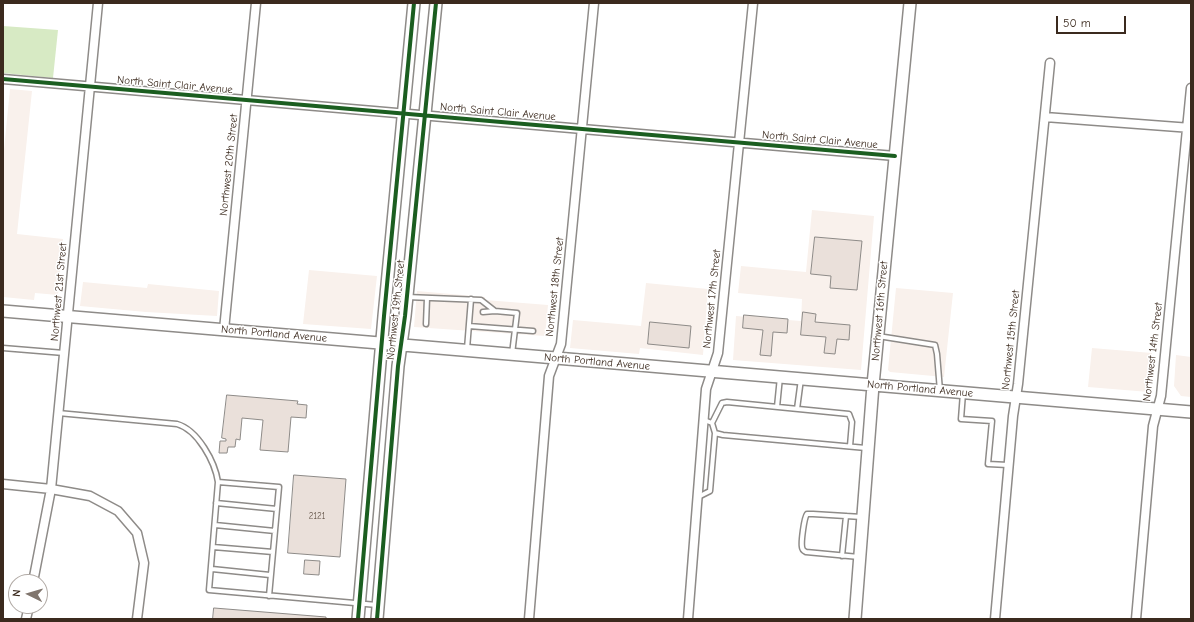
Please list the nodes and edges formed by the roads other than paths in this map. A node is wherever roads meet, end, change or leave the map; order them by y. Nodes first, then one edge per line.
1 (98, 3) edge
2 (256, 3) edge
3 (414, 3) edge
4 (436, 3) edge
5 (594, 3) edge
6 (753, 3) edge
7 (910, 3) edge
8 (1050, 63) dead end
9 (3, 79) edge
10 (89, 87) junction
11 (1191, 88) edge
12 (246, 100) junction
13 (403, 113) junction
14 (424, 115) junction
15 (1045, 117) junction
16 (1189, 127) edge
17 (582, 129) junction
18 (739, 142) junction
19 (895, 156) junction
20 (406, 297) junction
21 (428, 298) junction
22 (471, 300) junction
23 (470, 305) junction
24 (477, 306) dead end
25 (484, 306) dead end
26 (3, 311) edge
27 (495, 311) junction
28 (470, 312) junction
29 (476, 312) dead end
30 (483, 312) dead end
31 (68, 317) junction
32 (426, 324) dead end
33 (469, 326) junction
34 (224, 330) junction
35 (516, 330) junction
36 (533, 331) dead end
37 (878, 336) junction
38 (381, 343) junction
39 (401, 345) junction
40 (3, 348) edge
41 (467, 351) junction
42 (64, 353) junction
43 (512, 355) junction
44 (556, 358) junction
45 (712, 372) junction
46 (780, 377) junction
47 (801, 379) junction
48 (873, 385) junction
49 (940, 391) junction
50 (963, 393) junction
51 (1016, 398) junction
52 (777, 407) junction
53 (797, 409) junction
54 (1157, 409) junction
55 (1191, 412) edge
56 (58, 413) junction
57 (704, 420) junction
58 (712, 423) junction
59 (715, 433) junction
60 (850, 446) junction
61 (868, 448) junction
62 (1008, 465) junction
63 (218, 482) junction
64 (3, 484) edge
65 (51, 489) junction
66 (698, 497) junction
67 (216, 503) junction
68 (277, 509) junction
69 (846, 516) junction
70 (863, 517) junction
71 (215, 525) junction
72 (275, 531) junction
73 (213, 547) junction
74 (273, 552) junction
75 (842, 556) junction
76 (860, 558) junction
77 (212, 569) junction
78 (35, 574) edge
79 (270, 575) junction
80 (269, 596) junction
81 (359, 603) junction
82 (378, 605) junction
83 (137, 619) edge
84 (358, 619) edge
85 (377, 619) edge
86 (529, 619) edge
87 (688, 619) edge
88 (855, 619) edge
89 (995, 619) edge
90 (1136, 619) edge

1 - 10 street, Northwest 21st Street
2 - 12 street, Northwest 20th Street
3 - 13 street, Northwest 19th Street
4 - 14 street, Northwest 19th Street
5 - 17 street, Northwest 18th Street
6 - 18 street, Northwest 17th Street
7 - 19 street, Northwest 16th Street
8 - 15 street, Northwest 15th Street
9 - 10 street, North Saint Clair Avenue
10 - 12 street, North Saint Clair Avenue
10 - 31 street, Northwest 21st Street
11 - 16 street, Northwest 14th Street
12 - 13 street, North Saint Clair Avenue
12 - 34 street, Northwest 20th Street
13 - 14 street, North Saint Clair Avenue
13 - 38 street, Northwest 19th Street
14 - 17 street, North Saint Clair Avenue
14 - 20 street, Northwest 19th Street
15 - 16 street
15 - 51 street, Northwest 15th Street
16 - 54 street, Northwest 14th Street
17 - 18 street, North Saint Clair Avenue
17 - 44 street, Northwest 18th Street
18 - 19 street, North Saint Clair Avenue
18 - 45 street, Northwest 17th Street
19 - 37 street, Northwest 16th Street
20 - 21 lane
20 - 39 street, Northwest 19th Street
21 - 22 lane
21 - 32 lane
22 - 23 lane
22 - 27 lane
23 - 24 lane
23 - 28 lane
25 - 27 lane
26 - 31 street, North Portland Avenue
27 - 30 lane
27 - 35 lane
28 - 29 lane
28 - 33 lane
31 - 34 street, North Portland Avenue
31 - 42 street, Northwest 21st Street
33 - 35 lane
33 - 41 lane
34 - 38 street, North Portland Avenue
35 - 36 lane
35 - 43 lane
37 - 48 street, Northwest 16th Street
37 - 49 lane
38 - 39 street, North Portland Avenue
38 - 81 street, Northwest 19th Street
39 - 41 street, North Portland Avenue
39 - 82 street, Northwest 19th Street
40 - 42 lane
41 - 43 street, North Portland Avenue
42 - 56 street, Northwest 21st Street
43 - 44 street, North Portland Avenue
44 - 45 street, North Portland Avenue
44 - 86 street, Northwest 18th Street
45 - 46 street, North Portland Avenue
45 - 57 street, Northwest 17th Street
46 - 47 street, North Portland Avenue
46 - 52 lane
47 - 48 street, North Portland Avenue
47 - 53 lane
48 - 49 street, North Portland Avenue
48 - 61 street, Northwest 16th Street
49 - 50 street, North Portland Avenue
50 - 51 street, North Portland Avenue
50 - 62 lane
51 - 54 street, North Portland Avenue
51 - 62 street, Northwest 15th Street
52 - 53 lane
52 - 58 lane
53 - 60 lane
54 - 55 street, North Portland Avenue
54 - 90 street, Northwest 14th Street
56 - 63 lane
56 - 65 street, Northwest 21st Street
57 - 58 lane
57 - 66 street, Northwest 17th Street
58 - 59 lane
59 - 60 lane
59 - 66 lane
60 - 61 lane
61 - 70 street, Northwest 16th Street
62 - 89 street, Northwest 15th Street
63 - 67 lane
63 - 68 lane
64 - 65 street
65 - 78 street, Northwest 21st Street
65 - 83 street
66 - 87 street, Northwest 17th Street
67 - 68 lane
67 - 71 lane
68 - 72 lane
69 - 70 lane
69 - 75 lane
69 - 75 lane
70 - 76 street, Northwest 16th Street
71 - 72 lane
71 - 73 lane
72 - 74 lane
73 - 74 lane
73 - 77 lane
74 - 79 lane
75 - 76 lane
76 - 88 street, Northwest 16th Street
77 - 79 lane
77 - 80 lane
79 - 80 lane
80 - 81 lane
81 - 82 lane
81 - 84 street, Northwest 19th Street
82 - 85 street, Northwest 19th Street

